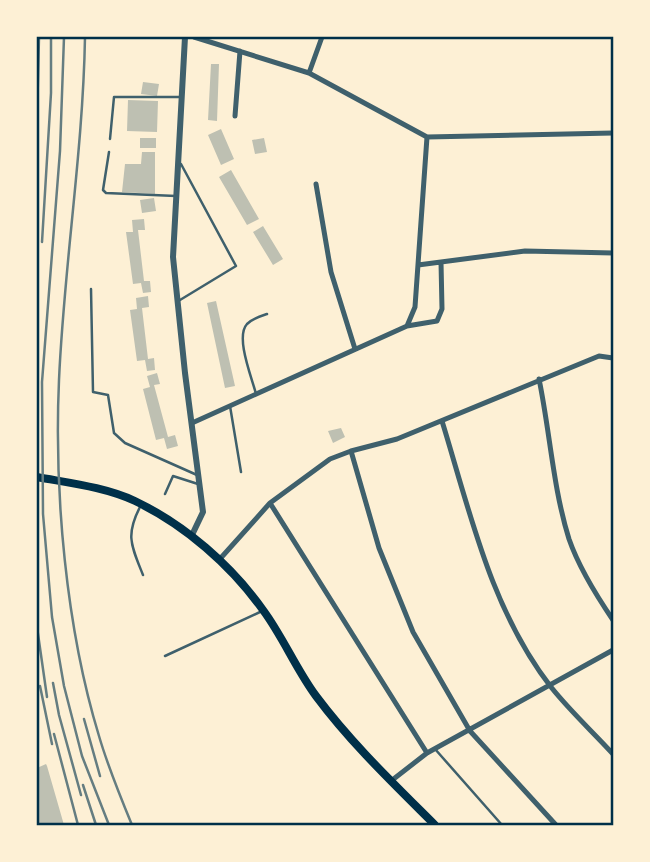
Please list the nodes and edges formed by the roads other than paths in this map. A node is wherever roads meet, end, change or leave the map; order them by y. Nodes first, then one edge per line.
1 (185, 37) edge
2 (194, 37) edge
3 (322, 37) edge
4 (212, 39) edge
5 (240, 51) junction
6 (309, 73) junction
7 (182, 97) junction
8 (236, 116) dead end
9 (613, 133) edge
10 (427, 137) junction
11 (110, 139) dead end
12 (109, 152) dead end
13 (178, 160) junction
14 (316, 184) dead end
15 (176, 196) junction
16 (613, 253) edge
17 (441, 262) junction
18 (418, 265) junction
19 (91, 289) dead end
20 (177, 302) junction
21 (267, 314) dead end
22 (407, 326) junction
23 (355, 349) junction
24 (613, 358) edge
25 (539, 379) junction
26 (256, 394) junction
27 (230, 406) junction
28 (442, 421) junction
29 (192, 423) junction
30 (351, 451) junction
31 (241, 472) dead end
32 (200, 476) junction
33 (37, 477) edge
34 (201, 485) junction
35 (165, 494) dead end
36 (270, 503) junction
37 (141, 505) junction
38 (192, 535) junction
39 (219, 560) junction
40 (143, 575) dead end
41 (263, 610) junction
42 (613, 620) edge
43 (613, 650) edge
44 (165, 656) dead end
45 (551, 687) junction
46 (470, 731) junction
47 (435, 749) junction
48 (427, 753) junction
49 (613, 754) edge
50 (391, 781) junction
51 (435, 825) edge
52 (502, 825) edge
53 (556, 825) edge

1 - 7 street
2 - 4 street
3 - 6 street
4 - 5 street
5 - 6 street
5 - 8 street
6 - 10 street
7 - 11 lane
7 - 13 street
9 - 10 street
10 - 18 street
12 - 15 lane
13 - 15 street
13 - 20 lane
14 - 23 street
15 - 20 street
16 - 17 street
17 - 18 street
17 - 22 street
18 - 22 street
19 - 32 lane
20 - 29 street
21 - 26 lane
22 - 23 street
23 - 26 street
24 - 25 street
25 - 28 street
25 - 42 street
26 - 27 street
27 - 29 street
27 - 31 lane
28 - 30 street
28 - 45 street
29 - 32 street
30 - 36 street
30 - 46 street
32 - 34 street
33 - 37 main road
34 - 35 lane
34 - 38 street
36 - 39 street
36 - 48 street
37 - 38 main road
37 - 40 lane
38 - 39 main road
39 - 41 main road
41 - 44 lane
41 - 50 main road
43 - 45 street
45 - 46 street
45 - 49 street
46 - 47 street
46 - 53 street
47 - 48 street
47 - 52 lane
48 - 50 street
50 - 51 main road

